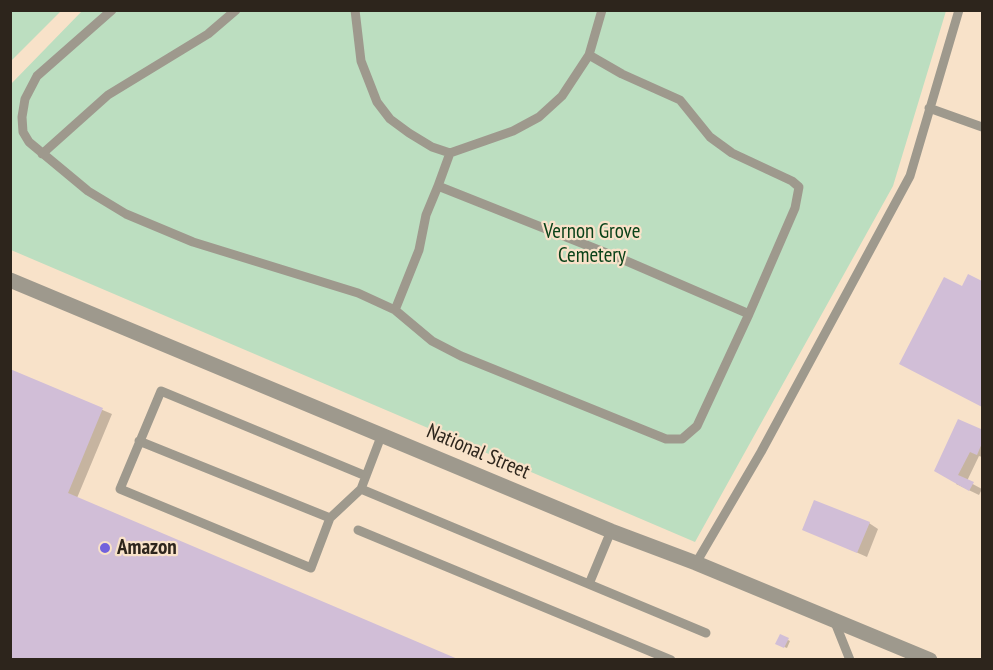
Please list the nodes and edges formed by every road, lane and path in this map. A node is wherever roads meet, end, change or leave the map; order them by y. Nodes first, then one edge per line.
1 (112, 10) edge
2 (236, 10) edge
3 (355, 10) edge
4 (602, 10) edge
5 (959, 10) edge
6 (590, 55) junction
7 (929, 108) junction
8 (982, 127) edge
9 (42, 153) junction
10 (450, 153) junction
11 (438, 186) junction
12 (10, 280) edge
13 (395, 310) junction
14 (749, 314) junction
15 (382, 434) junction
16 (139, 441) junction
17 (366, 476) junction
18 (361, 489) junction
19 (330, 518) junction
20 (358, 530) dead end
21 (611, 531) junction
22 (696, 563) junction
23 (589, 584) junction
24 (834, 620) junction
25 (706, 633) dead end
26 (671, 660) edge
27 (850, 660) edge
28 (930, 660) edge

1 - 9 lane
2 - 9 lane
3 - 10 lane
4 - 6 lane
5 - 7 lane
6 - 10 lane
6 - 14 lane
7 - 8 lane
7 - 22 lane
9 - 13 lane
10 - 11 lane
11 - 13 lane
11 - 14 lane
12 - 15 street, National Street
13 - 14 lane
15 - 17 lane
15 - 21 street, National Street
16 - 17 lane
16 - 19 lane
16 - 19 lane
17 - 18 lane
18 - 19 lane
18 - 23 lane
20 - 26 lane
21 - 22 street, National Street
21 - 23 lane
22 - 24 street, National Street
23 - 25 lane
24 - 27 lane
24 - 28 street, National Street

